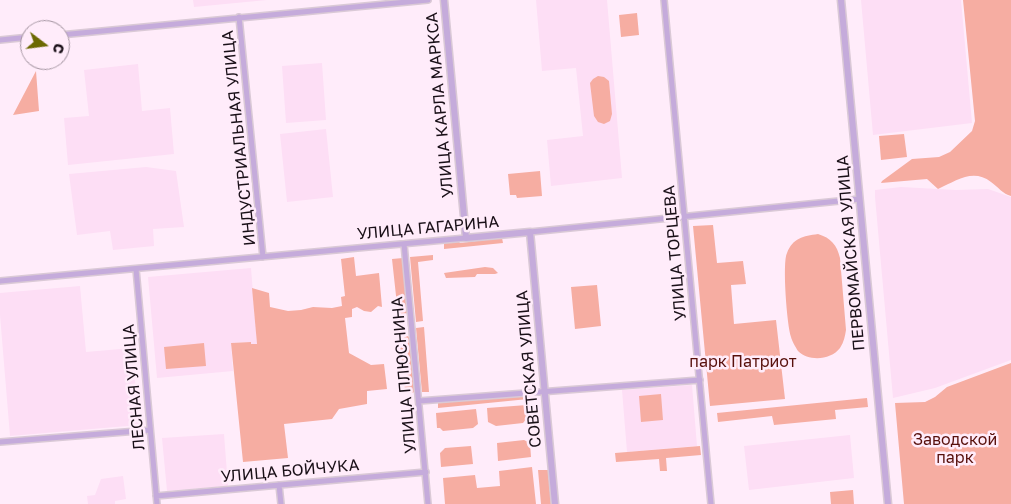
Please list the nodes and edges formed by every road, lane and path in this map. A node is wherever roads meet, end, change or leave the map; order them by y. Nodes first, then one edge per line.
1 (428, 0) edge
2 (444, 0) edge
3 (664, 0) edge
4 (841, 0) edge
5 (239, 17) junction
6 (70, 34) edge
7 (20, 39) edge
8 (0, 40) edge
9 (859, 199) junction
10 (684, 216) junction
11 (530, 232) junction
12 (466, 238) junction
13 (404, 244) junction
14 (263, 257) junction
15 (136, 269) junction
16 (0, 281) edge
17 (700, 380) junction
18 (545, 391) junction
19 (419, 401) junction
20 (150, 430) junction
21 (0, 442) edge
22 (426, 472) junction
23 (279, 485) junction
24 (156, 496) junction
25 (156, 504) edge
26 (281, 504) edge
27 (428, 504) edge
28 (555, 504) edge
29 (711, 504) edge
30 (888, 504) edge

1 - 5 street
2 - 12 street, УЛИЦА КАРЛА МАРКСА
3 - 10 street, УЛИЦА ТОРЦЕВА
4 - 9 street, ПЕРВОМАЙСКАЯ УЛИЦА
5 - 6 street
5 - 14 street, ИНДУСТРИАЛЬНАЯ УЛИЦА
7 - 8 street
9 - 10 street, УЛИЦА ГАГАРИНА
9 - 30 street, ПЕРВОМАЙСКАЯ УЛИЦА
10 - 11 street, УЛИЦА ГАГАРИНА
10 - 17 street, УЛИЦА ТОРЦЕВА
11 - 12 street, УЛИЦА ГАГАРИНА
11 - 18 street, СОВЕТСКАЯ УЛИЦА
12 - 13 street, УЛИЦА ГАГАРИНА
13 - 14 street, УЛИЦА ГАГАРИНА
13 - 19 street, УЛИЦА ПЛЮСНИНА
14 - 15 street, УЛИЦА ГАГАРИНА
15 - 16 street, УЛИЦА ГАГАРИНА
15 - 20 street, ЛЕСНАЯ УЛИЦА
17 - 18 street
17 - 29 street, УЛИЦА ТОРЦЕВА
18 - 19 street
18 - 28 street, СОВЕТСКАЯ УЛИЦА
19 - 22 street, УЛИЦА ПЛЮСНИНА
20 - 21 street
20 - 24 street, ЛЕСНАЯ УЛИЦА
22 - 23 street, УЛИЦА БОЙЧУКА
22 - 27 street, УЛИЦА ПЛЮСНИНА
23 - 24 street, УЛИЦА БОЙЧУКА
23 - 26 street
24 - 25 street, ЛЕСНАЯ УЛИЦА

